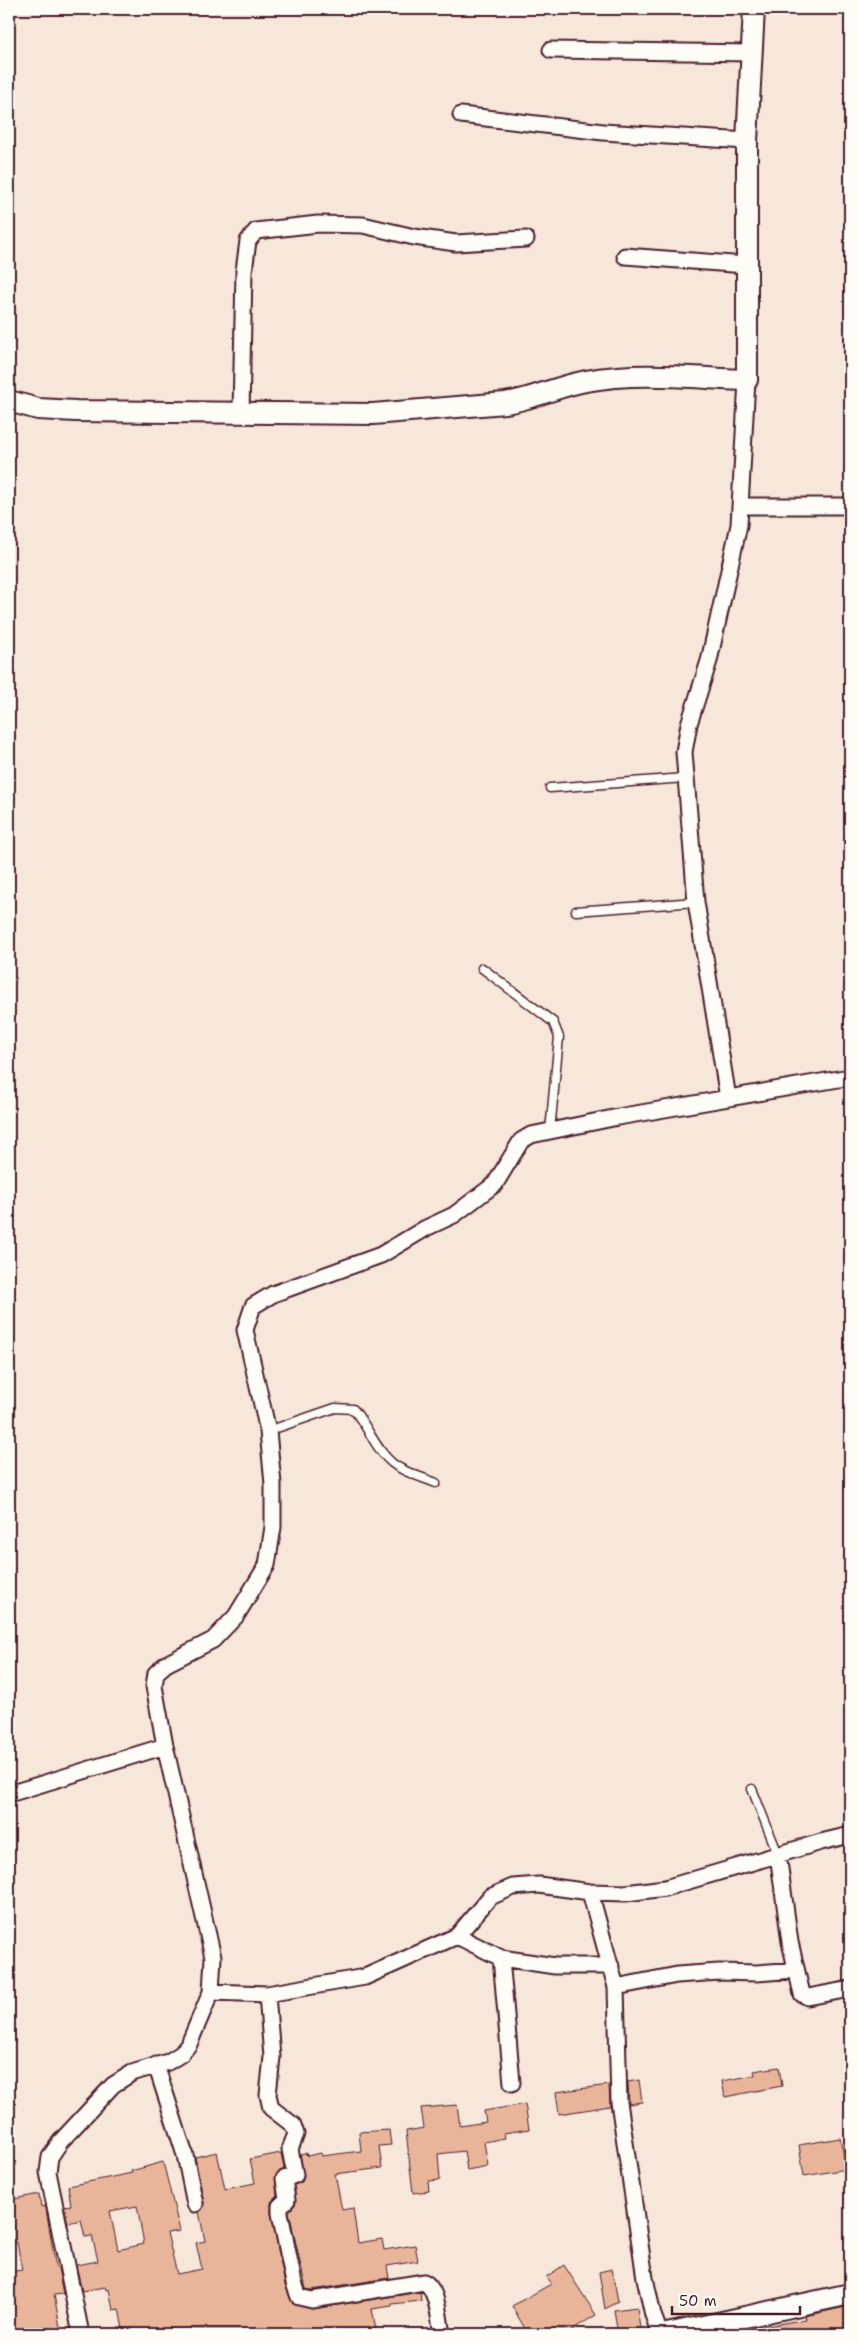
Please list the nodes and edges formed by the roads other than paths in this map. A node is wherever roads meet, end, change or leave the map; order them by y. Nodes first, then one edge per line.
1 (754, 9) edge
2 (551, 50) dead end
3 (752, 53) junction
4 (460, 115) dead end
5 (747, 141) junction
6 (526, 239) dead end
7 (625, 256) dead end
8 (746, 265) junction
9 (747, 380) junction
10 (9, 401) edge
11 (241, 414) junction
12 (741, 506) junction
13 (850, 506) edge
14 (685, 778) junction
15 (550, 788) dead end
16 (696, 902) junction
17 (576, 911) dead end
18 (482, 968) dead end
19 (850, 1077) edge
20 (728, 1098) junction
21 (550, 1131) junction
22 (268, 1431) junction
23 (436, 1483) dead end
24 (165, 1746) junction
25 (752, 1789) dead end
26 (9, 1794) edge
27 (850, 1835) edge
28 (778, 1854) junction
29 (590, 1892) junction
30 (457, 1936) junction
31 (501, 1958) junction
32 (612, 1966) junction
33 (795, 1970) junction
34 (616, 1987) junction
35 (850, 1988) edge
36 (211, 1992) junction
37 (267, 1994) junction
38 (156, 2065) junction
39 (512, 2083) dead end
40 (195, 2204) dead end
41 (850, 2294) edge
42 (81, 2334) edge
43 (442, 2334) edge
44 (660, 2334) edge
45 (667, 2334) edge

1 - 3 street
2 - 3 street
3 - 5 street
4 - 5 street
5 - 8 street
6 - 11 street
7 - 8 street
8 - 9 street
9 - 11 street
9 - 12 street
10 - 11 street
12 - 13 street
12 - 14 street
14 - 15 lane
14 - 16 street
16 - 17 lane
16 - 20 street
18 - 21 lane
19 - 20 street
20 - 21 street
21 - 22 street
22 - 23 lane
22 - 24 street
24 - 26 street
24 - 36 street
25 - 28 lane
27 - 28 street
28 - 29 street
28 - 33 street
29 - 30 street
29 - 32 street
30 - 31 street
30 - 37 street
31 - 32 street
31 - 39 street
32 - 34 street
33 - 34 street
33 - 35 street
34 - 44 street
36 - 37 street
36 - 38 street
37 - 43 street
38 - 40 street
38 - 42 street
41 - 45 street

